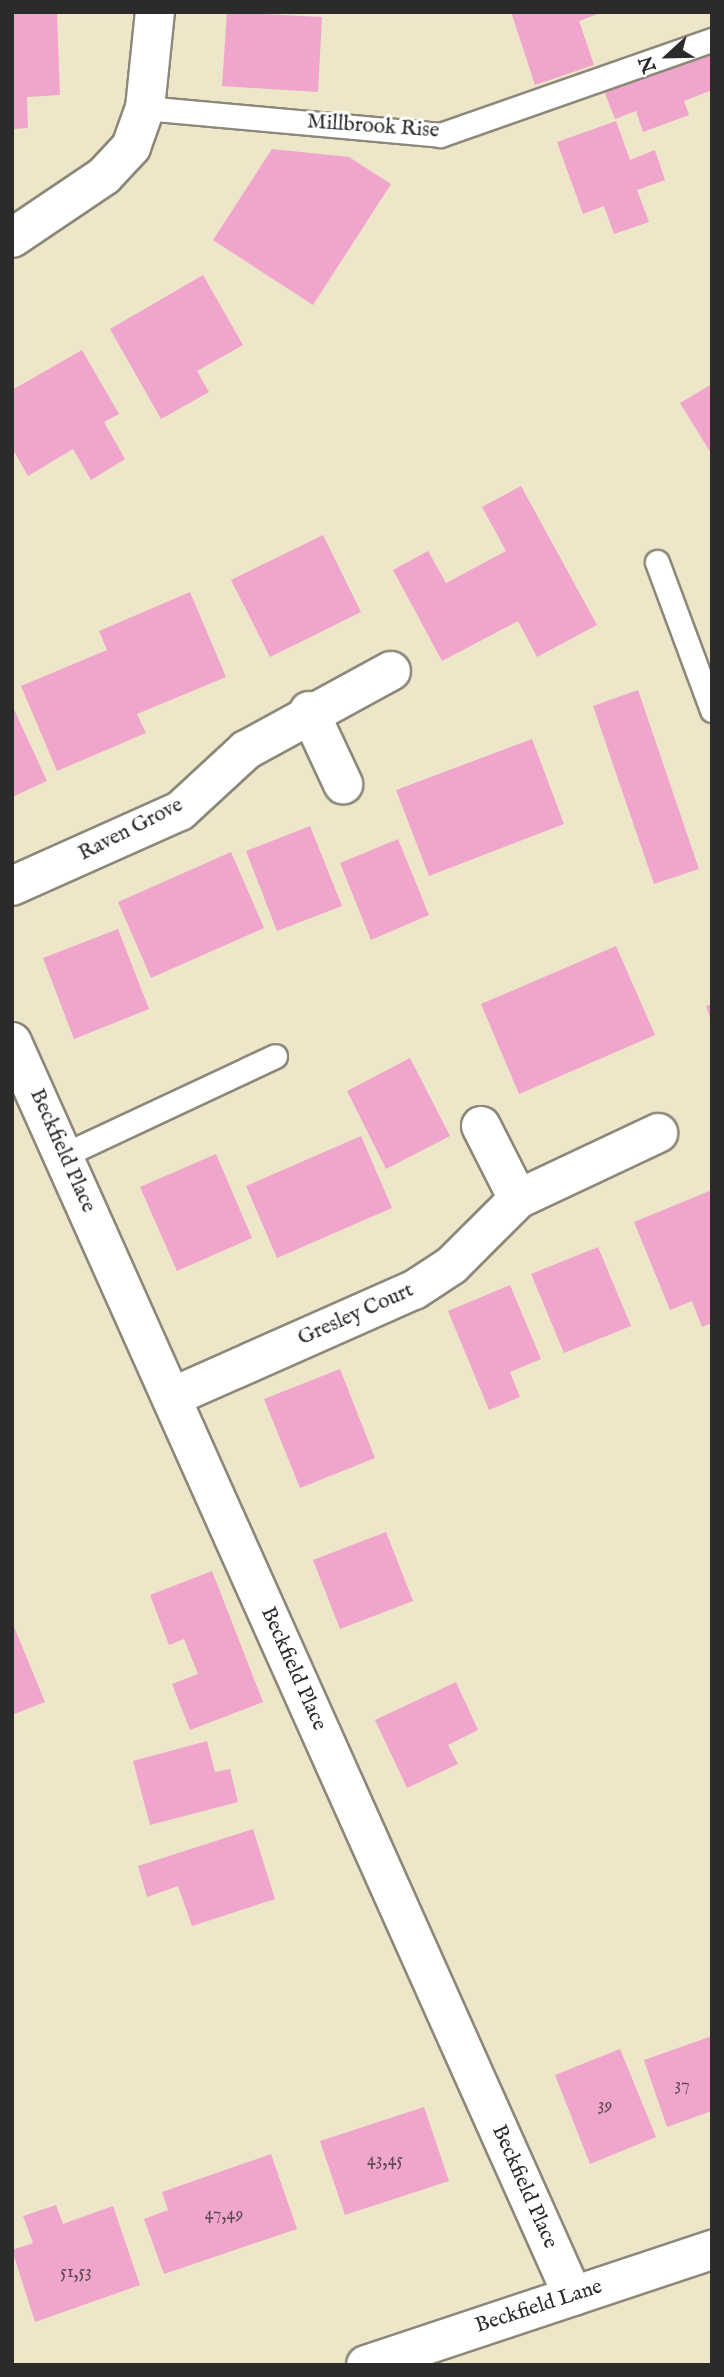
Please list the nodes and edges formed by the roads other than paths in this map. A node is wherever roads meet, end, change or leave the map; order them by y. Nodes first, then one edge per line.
1 (155, 12) edge
2 (712, 40) edge
3 (145, 108) junction
4 (12, 238) edge
5 (657, 562) dead end
6 (391, 671) dead end
7 (712, 710) edge
8 (309, 712) junction
9 (343, 784) dead end
10 (12, 886) edge
11 (12, 1042) edge
12 (275, 1056) dead end
13 (481, 1126) dead end
14 (658, 1133) dead end
15 (64, 1155) junction
16 (518, 1199) junction
17 (172, 1397) junction
18 (712, 2250) edge
19 (573, 2296) junction
20 (366, 2365) edge

1 - 3 street
2 - 3 lane, Millbrook Rise
3 - 4 street
5 - 7 lane
6 - 8 street, Raven Grove
8 - 9 street
8 - 10 street, Raven Grove
11 - 15 street, Beckfield Place
12 - 15 lane
13 - 16 street
14 - 16 street, Gresley Court
15 - 17 street, Beckfield Place
16 - 17 street, Gresley Court
17 - 19 street, Beckfield Place
18 - 19 street, Beckfield Lane
19 - 20 street, Beckfield Lane

